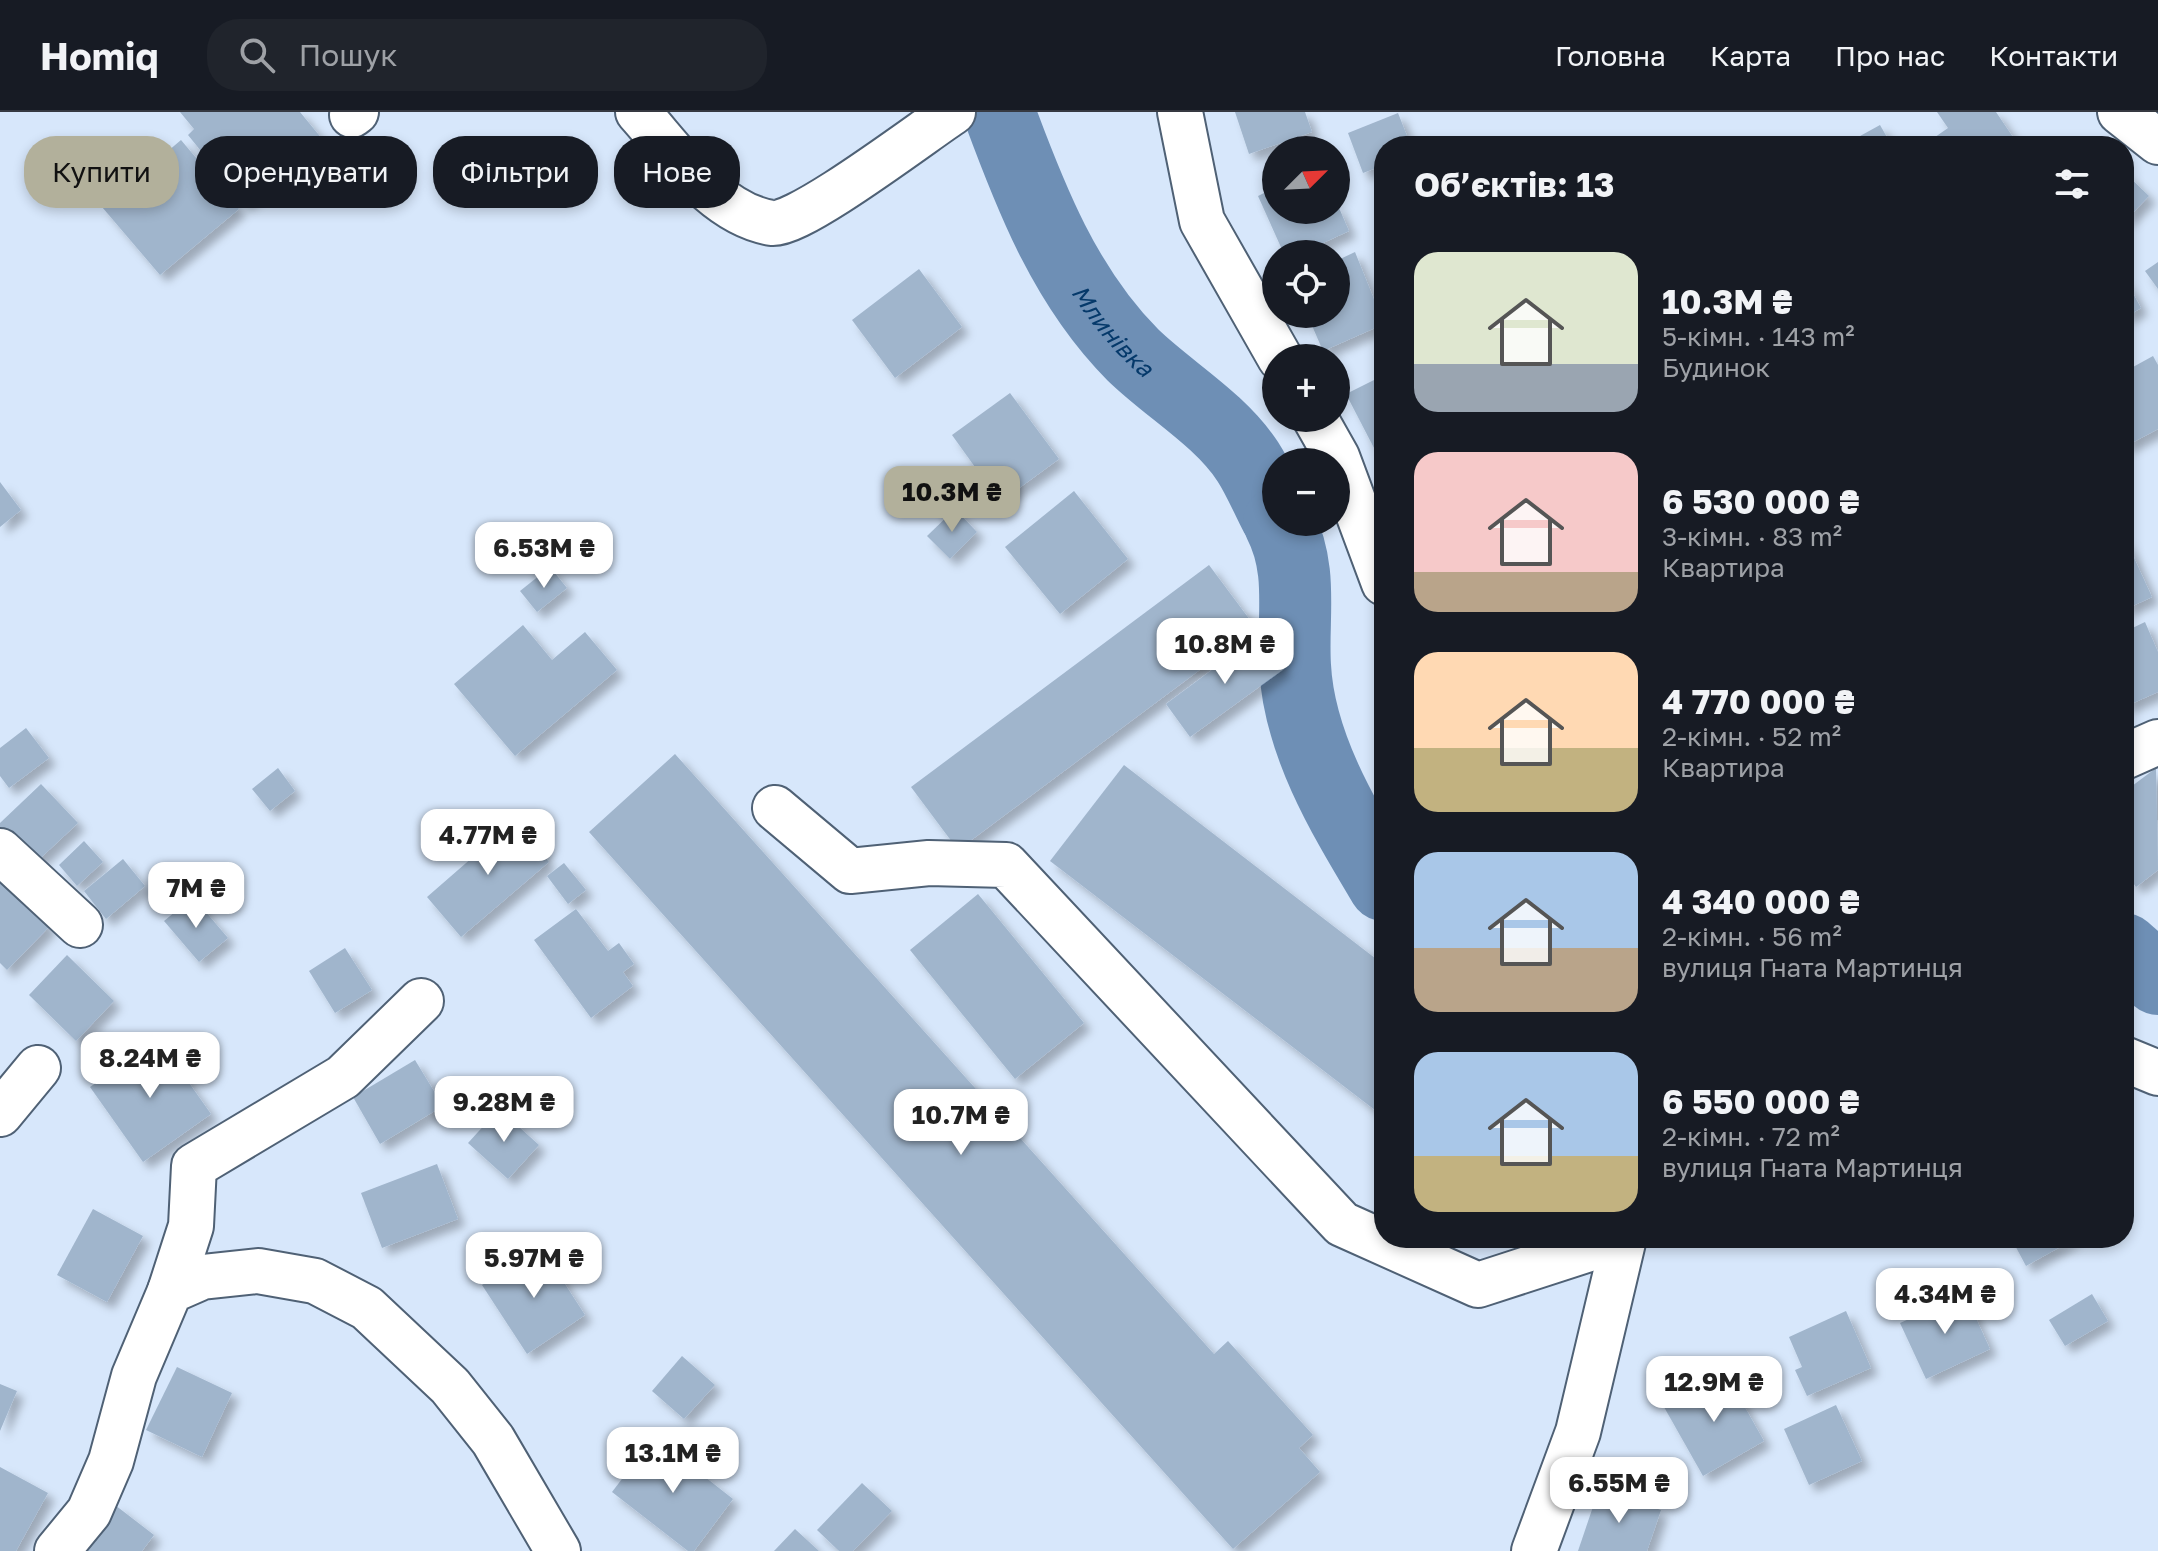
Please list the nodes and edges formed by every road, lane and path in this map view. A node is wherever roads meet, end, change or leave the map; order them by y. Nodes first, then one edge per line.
1 (638, 112) edge
2 (953, 112) edge
3 (1180, 112) edge
4 (2120, 112) edge
5 (2158, 142) edge
6 (1272, 344) edge
7 (1323, 432) edge
8 (1374, 556) edge
9 (2158, 742) edge
10 (2134, 753) edge
11 (775, 808) dead end
12 (0, 851) edge
13 (80, 925) dead end
14 (421, 1001) dead end
15 (2134, 1063) edge
16 (38, 1068) dead end
17 (2158, 1073) edge
18 (0, 1114) edge
19 (1374, 1238) edge
20 (1396, 1248) edge
21 (1593, 1248) edge
22 (1622, 1248) edge
23 (170, 1291) junction
24 (57, 1551) edge
25 (558, 1551) edge
26 (1534, 1551) edge

1 - 2 street
3 - 6 street
4 - 5 street
7 - 8 street
9 - 10 street
11 - 19 street
12 - 13 street
14 - 23 street
15 - 17 street
16 - 18 street
20 - 21 street
22 - 26 street
23 - 24 street
23 - 25 street

